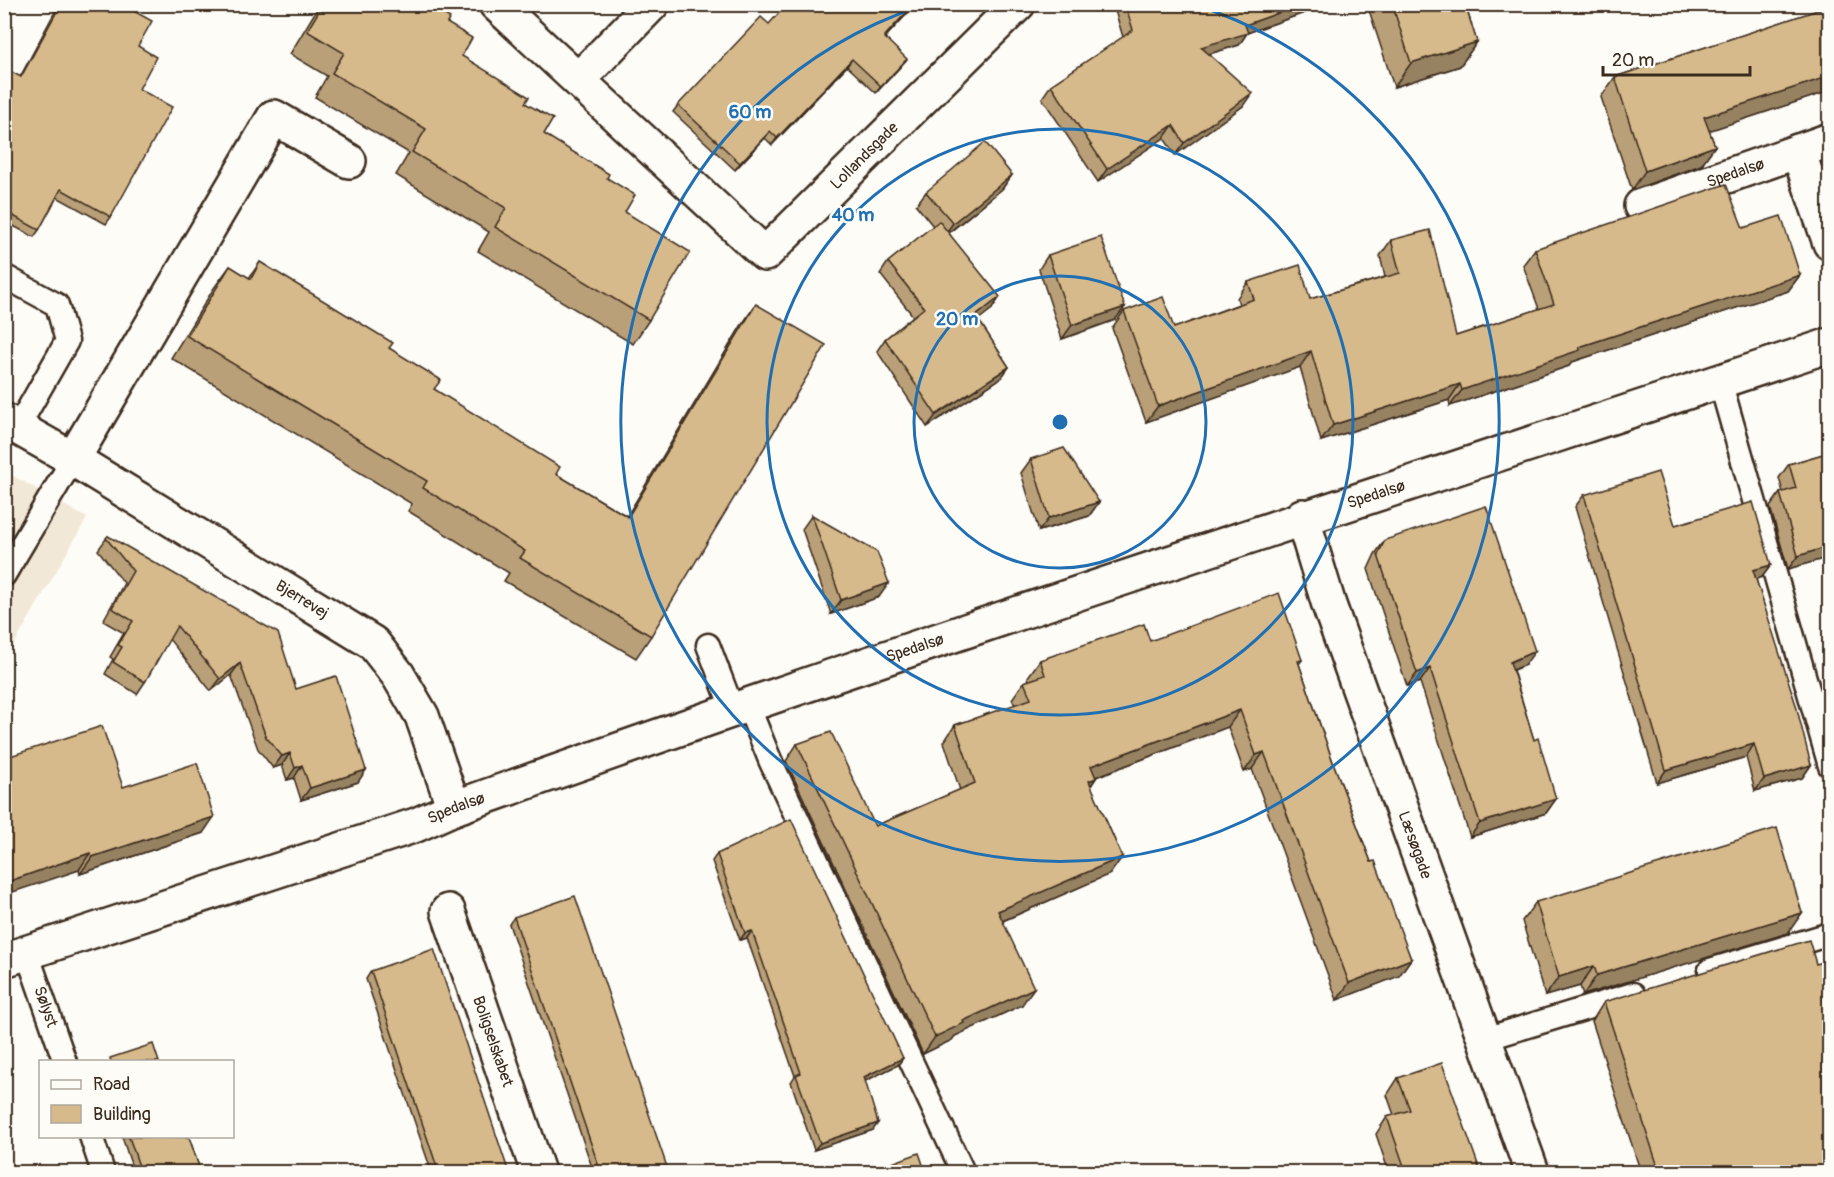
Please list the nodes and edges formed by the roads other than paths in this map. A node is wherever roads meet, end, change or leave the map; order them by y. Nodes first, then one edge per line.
1 (496, 4) edge
2 (652, 4) edge
3 (1018, 4) edge
4 (578, 80) junction
5 (1830, 141) edge
6 (1798, 151) junction
7 (349, 161) dead end
8 (1641, 206) dead end
9 (1830, 243) edge
10 (4, 276) edge
11 (1830, 345) edge
12 (1720, 381) junction
13 (11, 423) edge
14 (73, 459) junction
15 (1302, 516) junction
16 (4, 575) edge
17 (708, 645) dead end
18 (740, 706) junction
19 (1830, 766) edge
20 (454, 808) junction
21 (448, 911) dead end
22 (1830, 934) edge
23 (16, 957) edge
24 (1685, 978) edge
25 (1652, 988) edge
26 (1485, 1039) junction
27 (64, 1060) edge
28 (91, 1138) edge
29 (104, 1173) edge
30 (538, 1173) edge
31 (963, 1173) edge
32 (1532, 1173) edge

1 - 4 street, Lollandsgade
2 - 4 street
3 - 4 street, Lollandsgade
5 - 6 street, Spedalsø
6 - 8 street, Spedalsø
6 - 9 street
7 - 14 street
10 - 13 lane
11 - 12 street, Spedalsø
12 - 15 street, Spedalsø
12 - 19 lane
13 - 14 street, Bjerrevej
14 - 16 lane
14 - 20 street, Bjerrevej
15 - 18 street, Spedalsø
15 - 26 street, Læsøgade
17 - 18 lane
18 - 20 street, Spedalsø
18 - 31 lane
20 - 23 street, Spedalsø
21 - 30 street, Boligselskabet
22 - 24 lane
23 - 27 lane, Sølyst
25 - 26 lane
26 - 32 street, Læsøgade
28 - 29 lane

